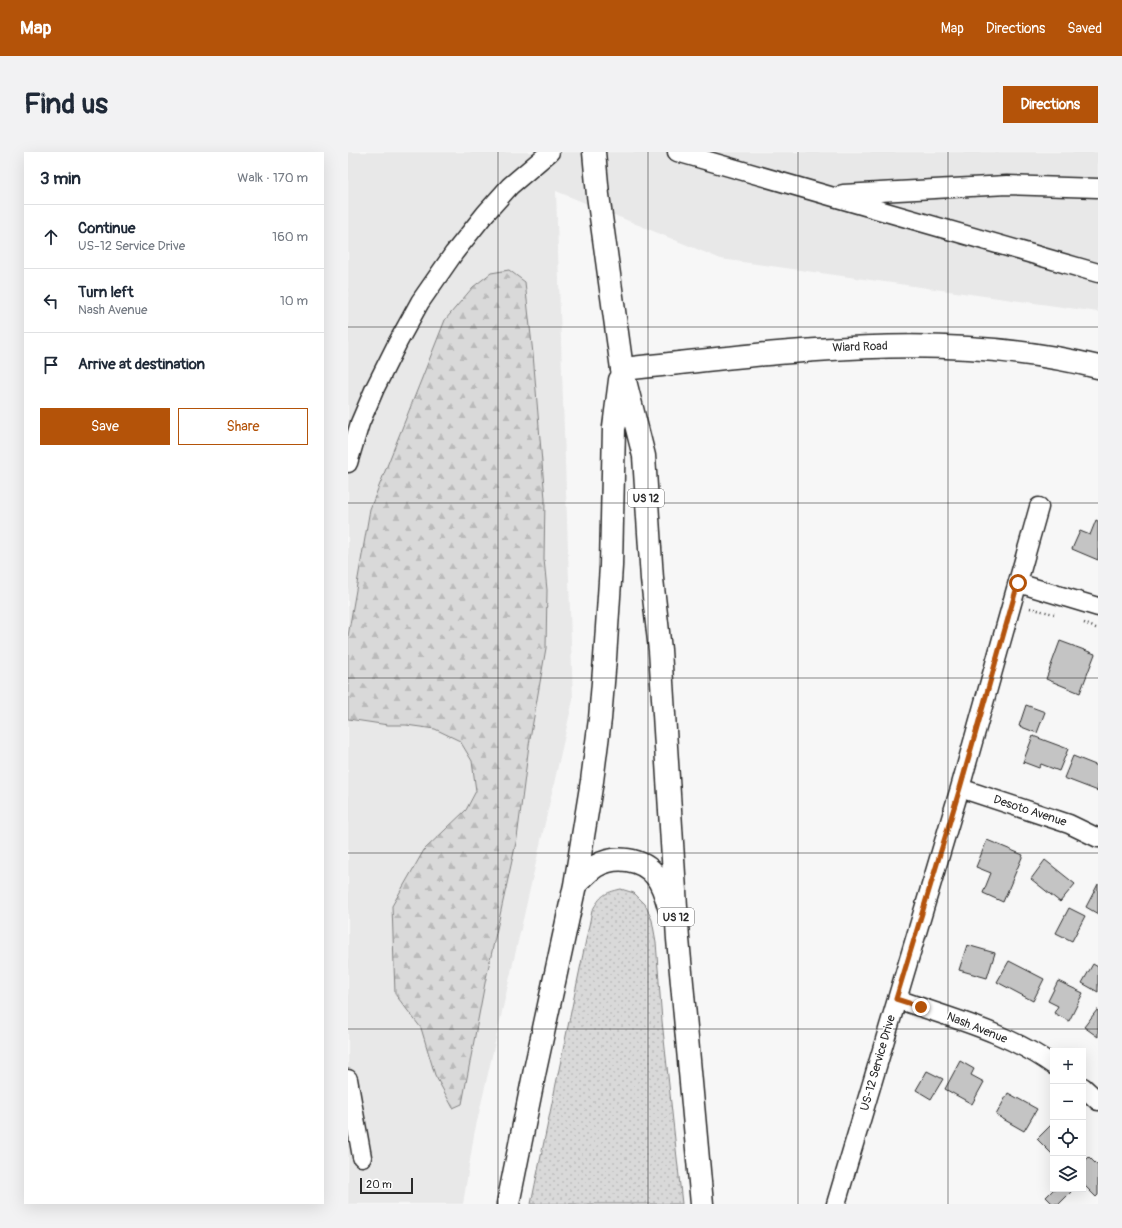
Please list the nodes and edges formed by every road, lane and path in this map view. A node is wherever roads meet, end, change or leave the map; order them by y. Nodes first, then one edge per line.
1 (550, 152) edge
2 (594, 152) edge
3 (677, 152) edge
4 (1098, 188) edge
5 (828, 195) junction
6 (1098, 273) edge
7 (1098, 367) edge
8 (622, 369) junction
9 (348, 463) edge
10 (1039, 507) dead end
11 (1018, 583) junction
12 (1098, 606) edge
13 (960, 788) junction
14 (1098, 838) edge
15 (574, 884) junction
16 (678, 939) junction
17 (896, 999) junction
18 (1050, 1063) edge
19 (348, 1079) edge
20 (1086, 1090) edge
21 (1098, 1101) edge
22 (362, 1157) dead end
23 (508, 1204) edge
24 (702, 1204) edge
25 (836, 1204) edge

1 - 9 street
2 - 8 main road, US 12 / US 12
3 - 5 street
4 - 5 street
5 - 6 street
7 - 8 main road, Wiard Road
8 - 15 main road, US 12 / US 12
8 - 16 main road, US 12 / US 12
10 - 11 street, US-12 Service Drive
11 - 12 street
11 - 13 street, US-12 Service Drive
13 - 14 street, Desoto Avenue
13 - 17 street, US-12 Service Drive
15 - 16 main road
15 - 23 main road, US 12 / US 12
16 - 24 main road, US 12 / US 12
17 - 18 street, Nash Avenue
17 - 25 street, US-12 Service Drive
19 - 22 street
20 - 21 street

